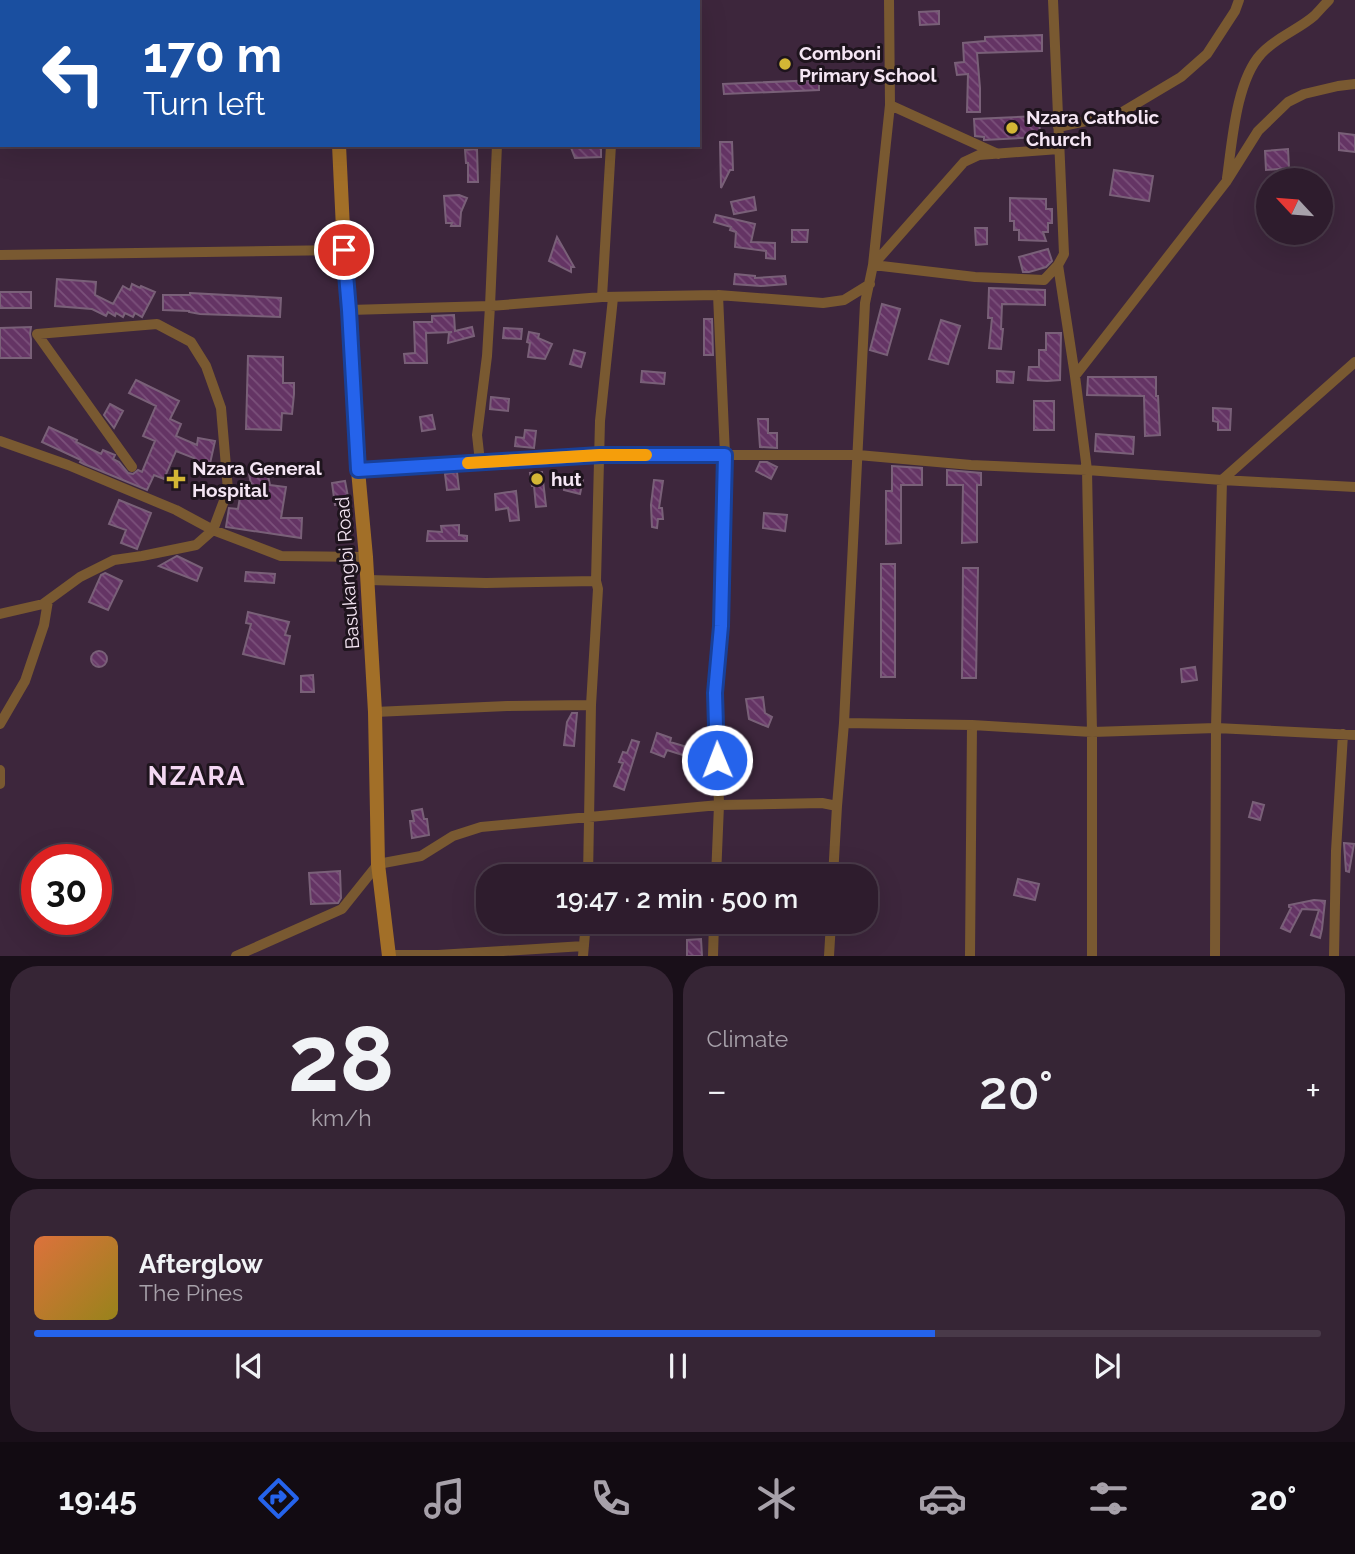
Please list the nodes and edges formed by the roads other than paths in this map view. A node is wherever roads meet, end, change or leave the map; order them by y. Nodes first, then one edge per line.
1 (889, 0) edge
2 (1053, 0) edge
3 (1239, 0) edge
4 (1329, 0) edge
5 (1355, 85) edge
6 (890, 105) junction
7 (1058, 127) junction
8 (339, 147) edge
9 (497, 147) edge
10 (611, 147) edge
11 (1059, 149) junction
12 (999, 154) junction
13 (1226, 182) junction
14 (344, 250) junction
15 (0, 255) edge
16 (873, 265) junction
17 (1058, 265) junction
18 (870, 284) junction
19 (718, 295) junction
20 (607, 298) junction
21 (490, 306) junction
22 (349, 310) junction
23 (1355, 362) edge
24 (1075, 376) junction
25 (0, 441) edge
26 (600, 455) junction
27 (725, 455) junction
28 (858, 455) junction
29 (480, 462) junction
30 (132, 467) dead end
31 (358, 470) junction
32 (1087, 470) junction
33 (1222, 480) junction
34 (1355, 487) edge
35 (213, 530) junction
36 (366, 557) junction
37 (368, 580) junction
38 (596, 581) junction
39 (48, 601) junction
40 (0, 614) edge
41 (591, 705) junction
42 (376, 712) junction
43 (844, 723) junction
44 (0, 724) edge
45 (972, 725) junction
46 (1216, 728) junction
47 (1092, 732) junction
48 (1343, 734) junction
49 (1355, 735) edge
50 (0, 770) edge
51 (0, 784) edge
52 (719, 805) junction
53 (836, 806) junction
54 (590, 817) junction
55 (377, 864) junction
56 (588, 864) edge
57 (717, 864) edge
58 (834, 864) edge
59 (714, 934) edge
60 (830, 934) edge
61 (584, 951) edge
62 (389, 955) edge
63 (236, 956) edge
64 (713, 956) edge
65 (829, 956) edge
66 (970, 956) edge
67 (1092, 956) edge
68 (1215, 956) edge
69 (1334, 956) edge

1 - 6 street
2 - 7 street
3 - 7 street
4 - 13 street
5 - 13 street
6 - 12 street
6 - 16 street
7 - 11 street
8 - 14 street, Basukangbi Road
9 - 21 street
10 - 20 street
11 - 12 street
11 - 17 street
12 - 16 street
13 - 24 street
14 - 15 street
14 - 22 street, Basukangbi Road
16 - 17 street
16 - 18 street
17 - 24 street
18 - 19 street
18 - 28 street
19 - 20 street
19 - 27 street
20 - 21 street
20 - 26 street
21 - 22 street
21 - 29 street
22 - 31 street, Basukangbi Road
23 - 33 street
24 - 32 street
25 - 35 street
26 - 27 street
26 - 29 street
26 - 38 street
27 - 28 street
27 - 52 street
28 - 32 street
28 - 43 street
29 - 31 street
30 - 35 street
31 - 36 street, Basukangbi Road
32 - 33 street
32 - 47 street
33 - 34 street
33 - 46 street
35 - 36 street
35 - 39 street
36 - 37 street, Basukangbi Road
37 - 38 street
37 - 42 street, Basukangbi Road
38 - 41 street
39 - 40 street
39 - 44 street
41 - 42 street
41 - 54 street
42 - 55 street, Basukangbi Road
43 - 45 street
43 - 53 street
45 - 47 street
45 - 66 street
46 - 47 street
46 - 48 street
46 - 68 street
47 - 67 street
48 - 49 street
48 - 69 street
50 - 51 street
52 - 53 street
52 - 54 street
52 - 57 street
53 - 58 street
54 - 55 street
54 - 56 street
55 - 62 street, Basukangbi Road
55 - 63 street
59 - 64 street
60 - 65 street
61 - 62 street

